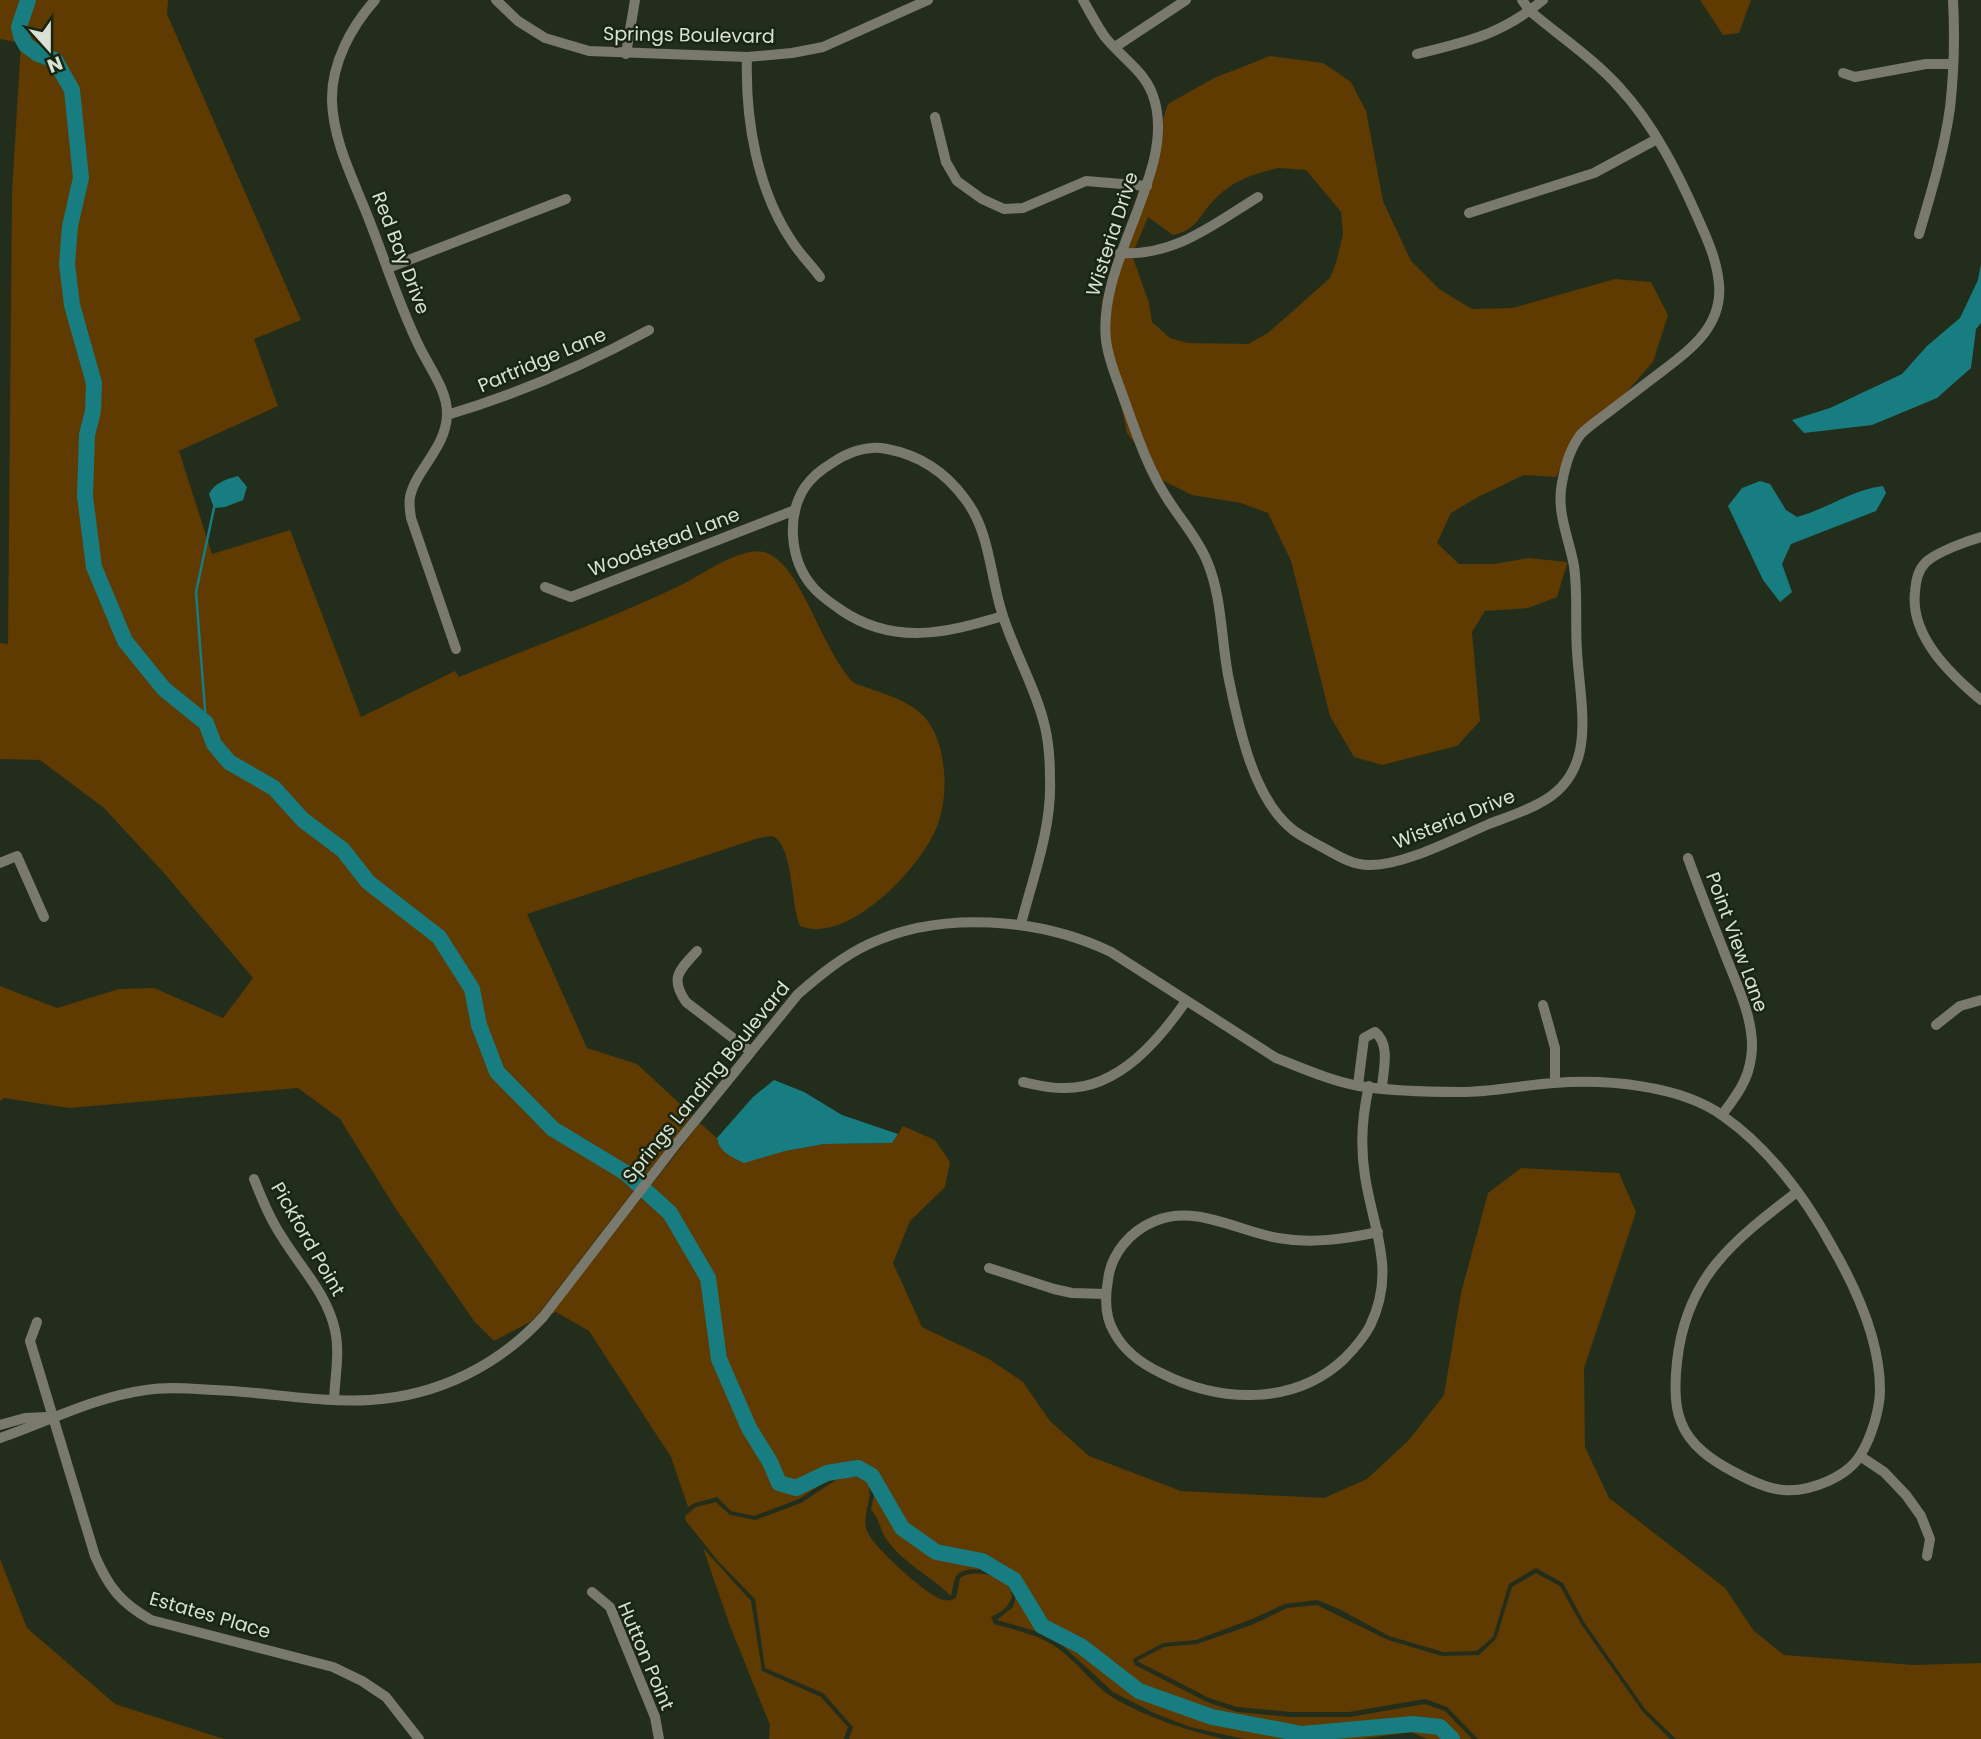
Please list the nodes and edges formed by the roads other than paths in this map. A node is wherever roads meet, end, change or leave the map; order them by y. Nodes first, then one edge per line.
1 (374, 0) edge
2 (496, 0) edge
3 (635, 0) edge
4 (928, 0) edge
5 (1083, 0) edge
6 (1186, 0) edge
7 (1522, 0) edge
8 (1543, 0) edge
9 (1953, 0) edge
10 (1530, 11) junction
11 (1115, 47) junction
12 (626, 54) junction
13 (1417, 54) dead end
14 (747, 57) junction
15 (1953, 64) junction
16 (1843, 73) dead end
17 (935, 117) dead end
18 (1657, 139) junction
19 (1147, 186) junction
20 (1258, 197) dead end
21 (566, 199) dead end
22 (1469, 213) dead end
23 (1919, 234) dead end
24 (1120, 253) junction
25 (388, 268) junction
26 (820, 276) dead end
27 (649, 330) dead end
28 (447, 415) junction
29 (795, 510) junction
30 (1981, 537) edge
31 (545, 587) dead end
32 (1003, 616) junction
33 (456, 649) dead end
34 (1981, 700) edge
35 (1688, 858) dead end
36 (0, 863) edge
37 (44, 917) dead end
38 (1021, 924) junction
39 (697, 951) dead end
40 (1981, 1000) edge
41 (1186, 1001) junction
42 (1543, 1005) dead end
43 (1936, 1025) dead end
44 (750, 1051) junction
45 (1023, 1082) dead end
46 (1555, 1082) junction
47 (1364, 1086) junction
48 (1382, 1088) junction
49 (1722, 1115) junction
50 (254, 1179) dead end
51 (1797, 1192) junction
52 (1378, 1232) junction
53 (989, 1268) dead end
54 (1106, 1294) junction
55 (37, 1322) dead end
56 (334, 1399) junction
57 (53, 1416) junction
58 (0, 1425) edge
59 (0, 1438) edge
60 (1860, 1456) junction
61 (1927, 1556) dead end
62 (592, 1592) dead end
63 (419, 1739) edge
64 (659, 1739) edge

1 - 25 street, Red Bay Drive
2 - 12 street, Springs Boulevard
3 - 12 street
4 - 14 street, Springs Boulevard
5 - 11 street, Wisteria Drive
6 - 11 street
7 - 10 street, Wisteria Drive
8 - 10 street
9 - 15 street
10 - 13 street
10 - 18 street, Wisteria Drive
11 - 19 street, Wisteria Drive
12 - 14 street, Springs Boulevard
14 - 26 street
15 - 16 street
15 - 23 street
17 - 19 street
18 - 22 street
18 - 24 street, Wisteria Drive
19 - 24 street, Wisteria Drive
20 - 24 street
21 - 25 street
25 - 28 street, Red Bay Drive
27 - 28 street, Partridge Lane
28 - 33 street
29 - 31 street, Woodstead Lane
29 - 32 street
29 - 32 street
30 - 34 street
32 - 38 street
35 - 49 street, Point View Lane
36 - 37 street
38 - 41 street, Springs Landing Boulevard
38 - 44 street, Springs Landing Boulevard
39 - 44 street
40 - 43 street
41 - 45 street
41 - 47 street, Springs Landing Boulevard
42 - 46 street
44 - 56 street, Springs Landing Boulevard
46 - 48 street, Springs Landing Boulevard
46 - 49 street, Springs Landing Boulevard
47 - 48 street, Springs Landing Boulevard
47 - 48 street
47 - 52 street
49 - 51 street, Springs Landing Boulevard
50 - 56 street, Pickford Point
51 - 60 street, Springs Landing Boulevard
51 - 60 street
52 - 54 street
52 - 54 street
53 - 54 street
55 - 57 street, Estates Place
56 - 57 street, Springs Landing Boulevard
57 - 58 street, Springs Landing Boulevard
57 - 59 street, Springs Landing Boulevard
57 - 63 street, Estates Place
60 - 61 street
62 - 64 street, Hutton Point

